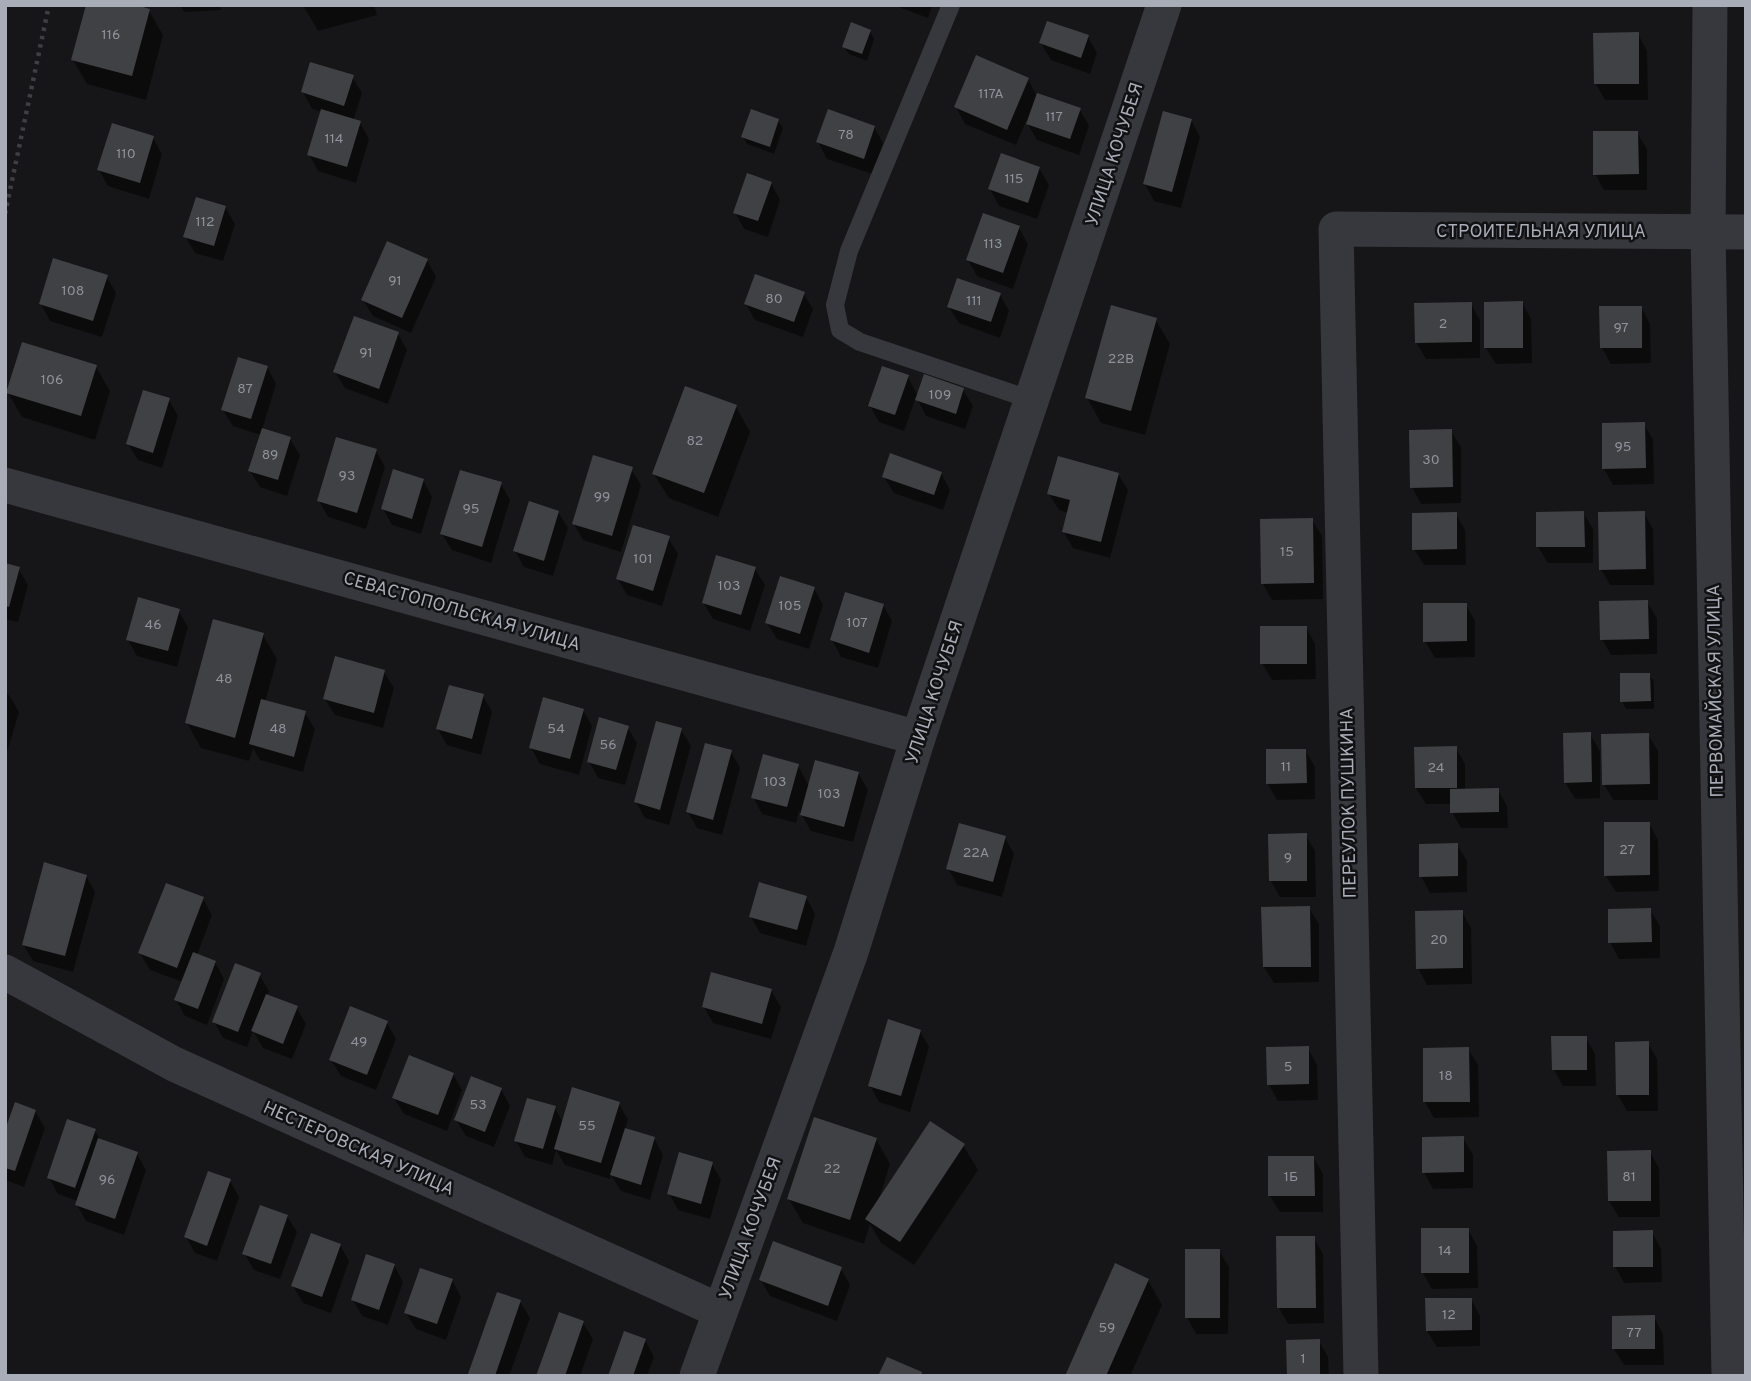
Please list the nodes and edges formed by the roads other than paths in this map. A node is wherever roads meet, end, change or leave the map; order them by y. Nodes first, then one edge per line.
1 (951, 5) edge
2 (1710, 5) edge
3 (1161, 6) edge
4 (1336, 229) joint
5 (1746, 232) edge
6 (1708, 233) junction
7 (1032, 400) junction
8 (5, 485) edge
9 (1731, 735) edge
10 (918, 738) junction
11 (5, 972) edge
12 (720, 1311) junction
13 (697, 1376) edge
14 (1361, 1376) edge
15 (1729, 1376) edge

1 - 7 lane
2 - 6 street, ПЕРВОМАЙСКАЯ УЛИЦА
3 - 7 street, УЛИЦА КОЧУБЕЯ
4 - 6 street, СТРОИТЕЛЬНАЯ УЛИЦА
4 - 14 street, ПЕРЕУЛОК ПУШКИНА
5 - 6 street, СТРОИТЕЛЬНАЯ УЛИЦА
6 - 9 street, ПЕРВОМАЙСКАЯ УЛИЦА
7 - 10 street, УЛИЦА КОЧУБЕЯ
8 - 10 street, СЕВАСТОПОЛЬСКАЯ УЛИЦА
9 - 15 street, ПЕРВОМАЙСКАЯ УЛИЦА
10 - 12 street, УЛИЦА КОЧУБЕЯ
11 - 12 street, НЕСТЕРОВСКАЯ УЛИЦА
12 - 13 street, УЛИЦА КОЧУБЕЯ

